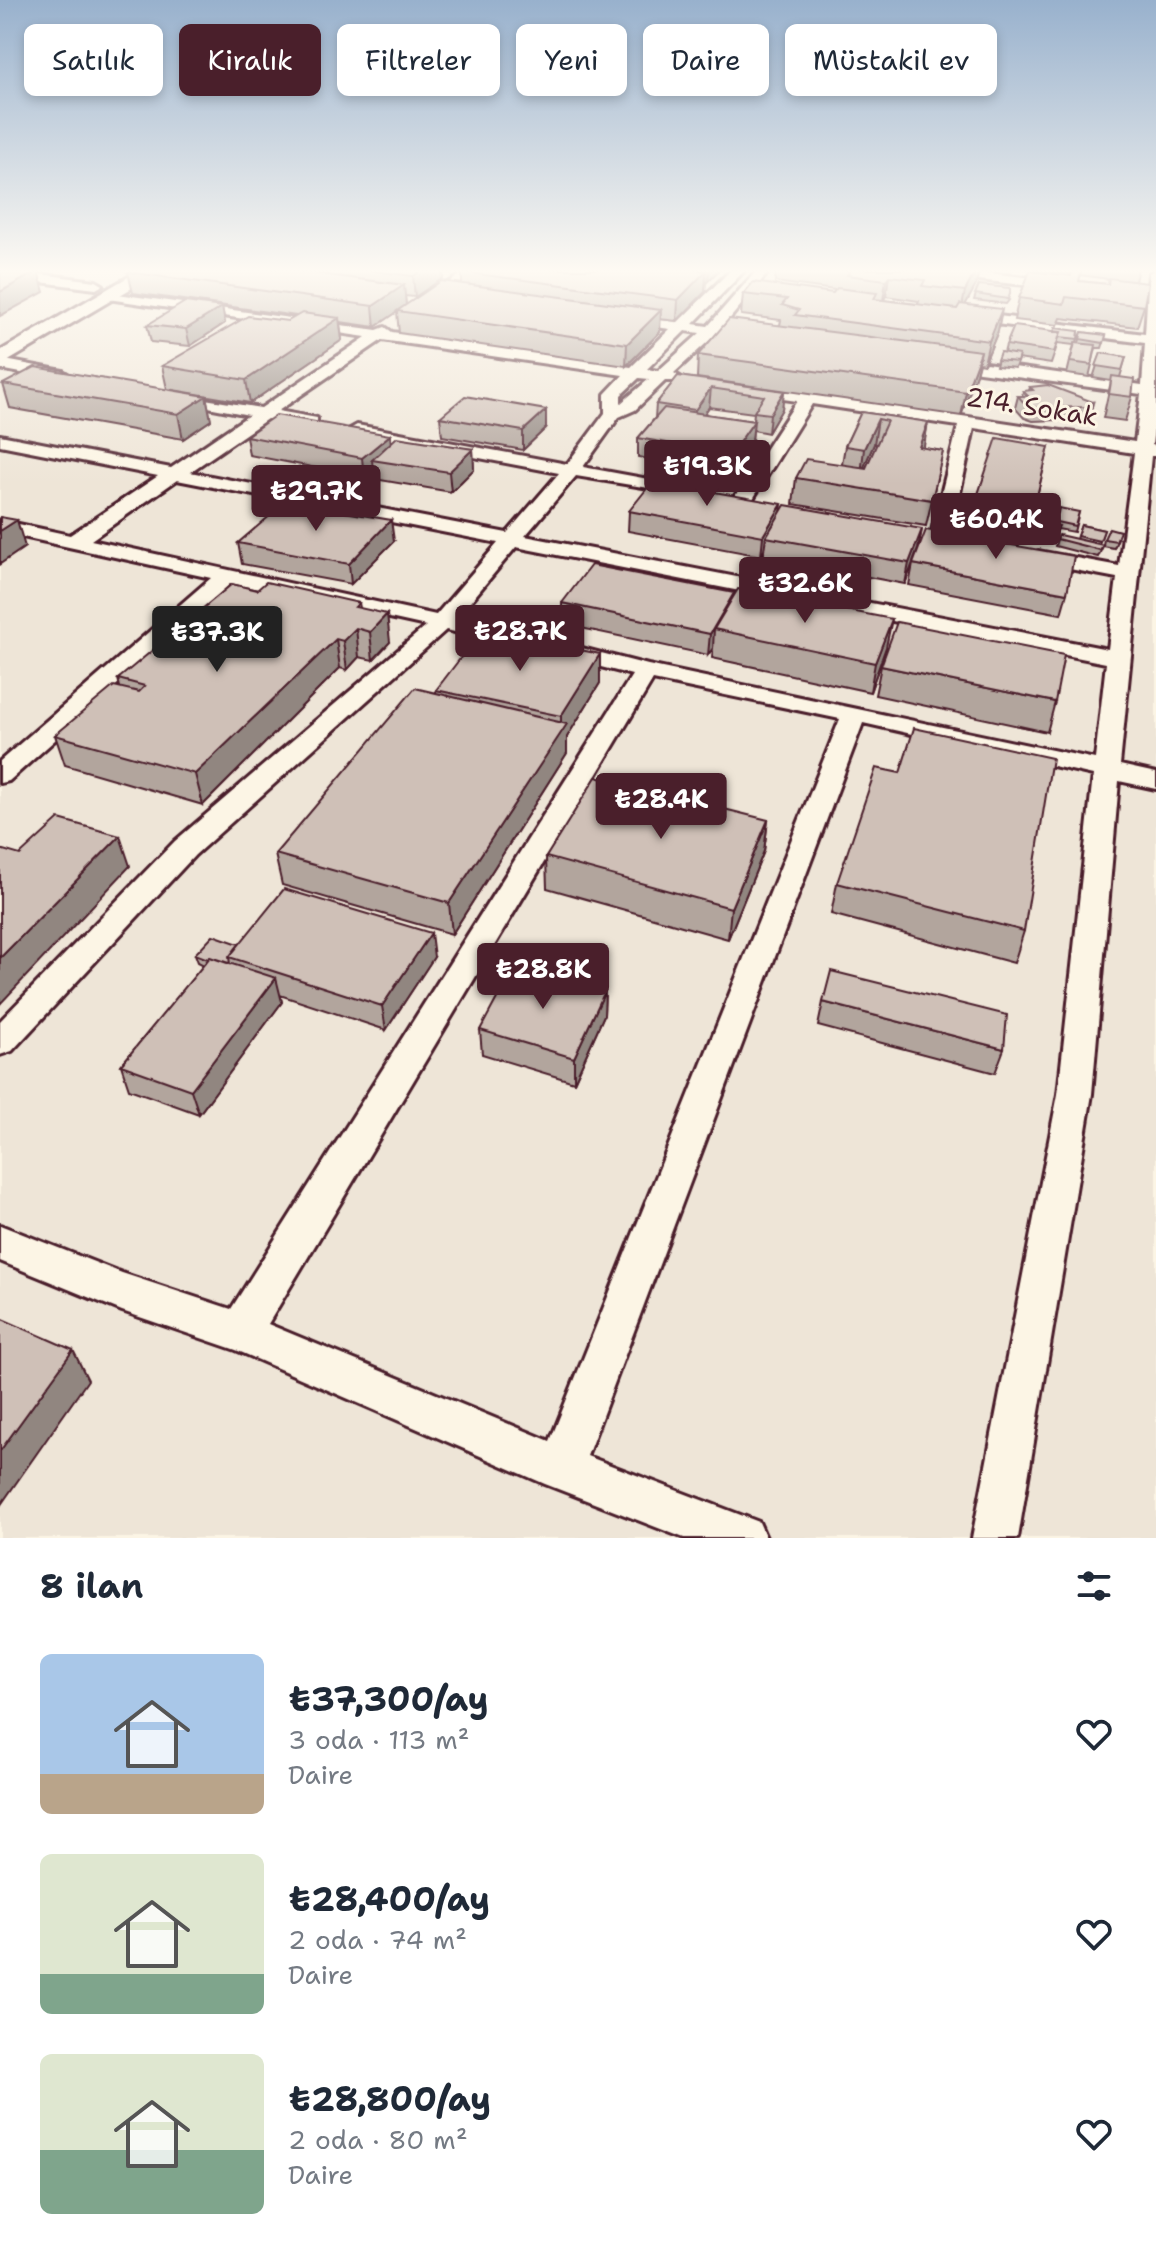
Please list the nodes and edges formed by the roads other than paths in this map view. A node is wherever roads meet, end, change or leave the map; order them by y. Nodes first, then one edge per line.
1 (1154, 340) edge
2 (30, 341) edge
3 (371, 341) edge
4 (418, 341) edge
5 (669, 341) edge
6 (700, 341) edge
7 (926, 360) edge
8 (0, 362) edge
9 (635, 373) junction
10 (662, 376) junction
11 (78, 378) edge
12 (691, 380) edge
13 (735, 387) edge
14 (1153, 391) edge
15 (156, 393) edge
16 (807, 398) junction
17 (266, 413) junction
18 (613, 413) junction
19 (967, 422) junction
20 (0, 440) edge
21 (1150, 450) edge
22 (571, 470) junction
23 (178, 474) junction
24 (0, 526) edge
25 (511, 539) junction
26 (940, 539) edge
27 (74, 542) junction
28 (1019, 553) edge
29 (1128, 574) junction
30 (227, 575) junction
31 (441, 621) junction
32 (1118, 658) junction
33 (646, 672) junction
34 (854, 714) junction
35 (1107, 770) junction
36 (0, 775) edge
37 (1156, 781) edge
38 (0, 1042) edge
39 (0, 1243) edge
40 (240, 1332) junction
41 (561, 1468) junction
42 (743, 1538) edge
43 (995, 1538) edge

1 - 14 street
2 - 8 main road
3 - 17 street
4 - 9 street
5 - 9 street
6 - 10 street
7 - 14 street
8 - 11 street
9 - 10 street
9 - 18 street
10 - 12 street
10 - 18 street
13 - 16 street, 214. Sokak
14 - 21 street
15 - 17 street
16 - 19 street, 214. Sokak
16 - 22 street
17 - 22 street
17 - 23 street
18 - 22 street
19 - 21 street, 214. Sokak
19 - 26 street
20 - 23 street
21 - 29 street
22 - 25 street
23 - 25 street
23 - 27 street
24 - 27 street
25 - 31 street
25 - 32 street
27 - 30 street
28 - 29 street
29 - 32 street
30 - 31 street
30 - 36 street
31 - 33 street
31 - 38 street
32 - 35 street
33 - 34 street
33 - 40 street
34 - 35 street
34 - 41 street
35 - 37 street
35 - 43 street
39 - 40 street
40 - 41 street
41 - 42 street

